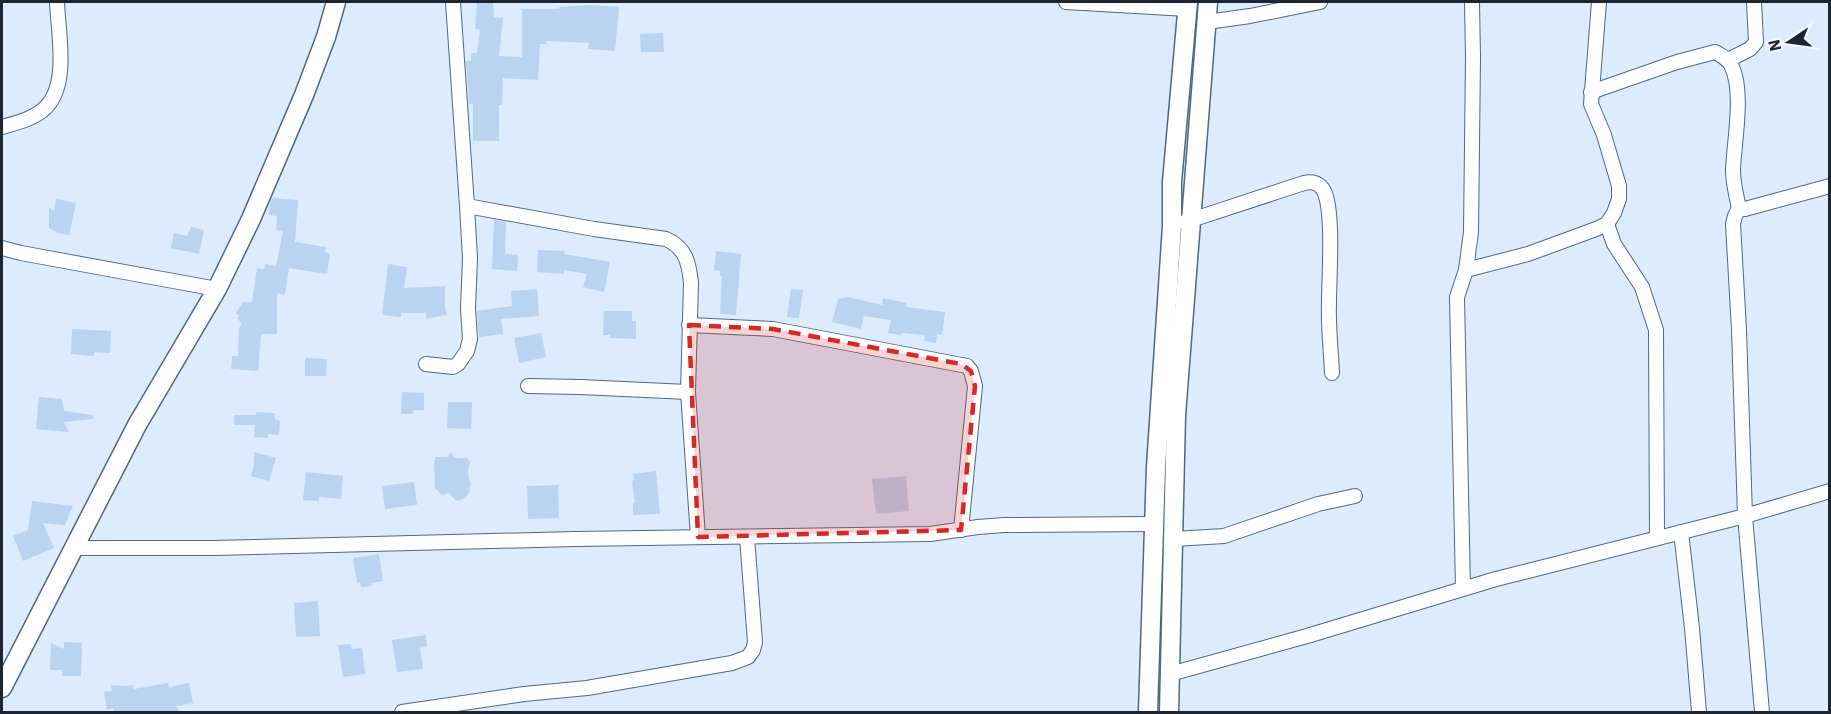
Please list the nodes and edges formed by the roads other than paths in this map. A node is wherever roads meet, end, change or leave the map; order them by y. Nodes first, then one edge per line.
1 (57, 2) edge
2 (336, 2) edge
3 (453, 2) edge
4 (1066, 2) edge
5 (1208, 2) edge
6 (1320, 2) edge
7 (1472, 2) edge
8 (1599, 2) edge
9 (1754, 2) edge
10 (1187, 5) edge
11 (1206, 22) junction
12 (1728, 60) junction
13 (1591, 92) junction
14 (2, 127) edge
15 (1830, 186) edge
16 (467, 206) junction
17 (1739, 208) junction
18 (1191, 220) junction
19 (1607, 224) junction
20 (1172, 226) junction
21 (2, 248) edge
22 (1466, 270) junction
23 (218, 289) junction
24 (689, 325) junction
25 (426, 364) dead end
26 (1332, 373) dead end
27 (528, 386) dead end
28 (688, 392) junction
29 (1830, 491) edge
30 (1355, 496) dead end
31 (1745, 516) junction
32 (1154, 524) junction
33 (961, 530) junction
34 (1681, 532) junction
35 (698, 537) junction
36 (747, 537) junction
37 (1657, 538) junction
38 (1174, 539) junction
39 (75, 548) junction
40 (1463, 589) junction
41 (1170, 674) junction
42 (2, 688) edge
43 (402, 712) edge
44 (1148, 712) edge
45 (1169, 712) edge
46 (1699, 712) edge
47 (1762, 712) edge

1 - 14 street
2 - 23 main road
3 - 16 street
4 - 10 street
5 - 11 main road
6 - 11 street
7 - 22 street
8 - 13 street
9 - 12 street
10 - 20 main road
11 - 18 main road
12 - 13 street
12 - 17 street
13 - 19 street
15 - 17 street
16 - 24 street
16 - 25 street
17 - 31 street
18 - 20 street
18 - 26 street
18 - 38 main road
19 - 22 street
19 - 37 street
20 - 32 main road
21 - 23 street
22 - 40 street
23 - 39 main road
24 - 28 street
24 - 33 street
27 - 28 street
28 - 35 street
29 - 31 street
30 - 38 street
31 - 34 street
31 - 47 street
32 - 33 street
32 - 44 main road
33 - 36 street
34 - 37 street
34 - 46 street
35 - 36 street
35 - 39 street
36 - 43 street
37 - 40 street
38 - 41 main road
39 - 42 main road
40 - 41 street
41 - 45 main road

